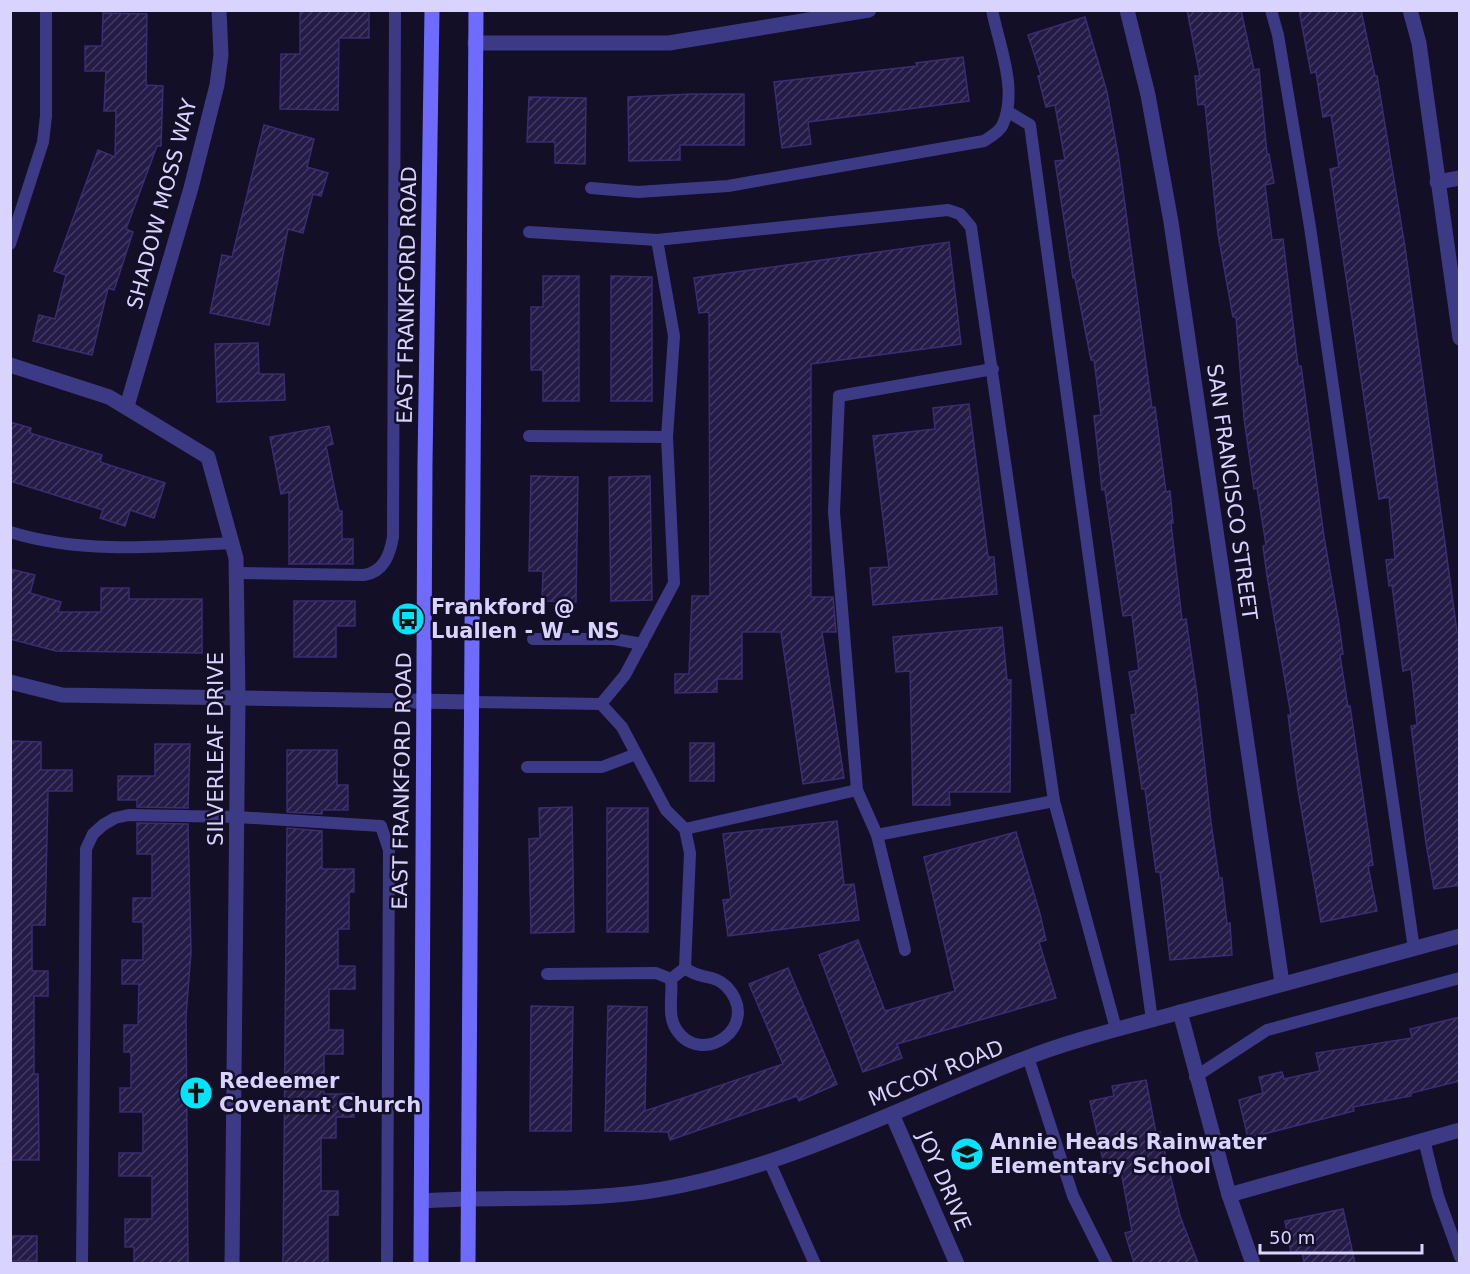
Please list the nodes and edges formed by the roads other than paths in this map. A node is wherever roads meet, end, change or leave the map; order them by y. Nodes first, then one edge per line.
1 (46, 10) edge
2 (219, 10) edge
3 (395, 10) edge
4 (432, 10) edge
5 (476, 10) edge
6 (869, 10) edge
7 (992, 10) edge
8 (1127, 10) edge
9 (1271, 10) edge
10 (1410, 10) edge
11 (475, 43) junction
12 (1007, 111) junction
13 (1460, 178) edge
14 (1437, 182) junction
15 (591, 188) dead end
16 (529, 232) dead end
17 (657, 240) junction
18 (10, 244) edge
19 (1460, 338) edge
20 (10, 365) edge
21 (993, 369) junction
22 (127, 406) junction
23 (529, 436) dead end
24 (668, 437) junction
25 (10, 532) edge
26 (231, 543) junction
27 (236, 573) junction
28 (533, 639) dead end
29 (642, 644) junction
30 (10, 682) edge
31 (238, 699) junction
32 (425, 702) junction
33 (471, 702) junction
34 (601, 704) junction
35 (636, 754) junction
36 (527, 767) dead end
37 (857, 790) junction
38 (1054, 801) junction
39 (237, 817) junction
40 (685, 829) junction
41 (877, 835) junction
42 (1460, 936) edge
43 (1414, 948) junction
44 (905, 950) dead end
45 (685, 968) junction
46 (547, 974) dead end
47 (1460, 978) edge
48 (671, 979) junction
49 (1282, 983) junction
50 (1180, 1012) junction
51 (1152, 1020) junction
52 (1116, 1029) junction
53 (1028, 1057) junction
54 (1196, 1077) junction
55 (892, 1114) junction
56 (1460, 1130) edge
57 (1424, 1140) junction
58 (769, 1161) junction
59 (1229, 1195) junction
60 (468, 1198) junction
61 (422, 1201) junction
62 (1460, 1257) edge
63 (82, 1263) edge
64 (232, 1263) edge
65 (387, 1263) edge
66 (421, 1263) edge
67 (468, 1263) edge
68 (814, 1263) edge
69 (957, 1263) edge
70 (1107, 1263) edge
71 (1253, 1263) edge

1 - 18 lane
2 - 22 street, SHADOW MOSS WAY
3 - 27 lane
4 - 32 main road, EAST FRANKFORD ROAD
5 - 11 main road
6 - 11 street
7 - 12 lane
8 - 49 street, SAN FRANCISCO STREET
9 - 43 lane
10 - 14 street
11 - 33 main road
12 - 15 lane
12 - 51 lane
13 - 14 street
14 - 19 street
16 - 17 lane
17 - 21 lane
17 - 24 lane
20 - 22 street, SILVERLEAF DRIVE
21 - 37 lane
21 - 38 lane
22 - 26 street, SILVERLEAF DRIVE
23 - 24 lane
24 - 29 lane
25 - 26 lane
26 - 27 street, SILVERLEAF DRIVE
27 - 31 street, SILVERLEAF DRIVE
28 - 29 lane
29 - 34 lane
30 - 31 street
31 - 32 street
31 - 39 street, SILVERLEAF DRIVE
32 - 33 street
32 - 61 main road, EAST FRANKFORD ROAD
33 - 34 lane
33 - 60 main road
34 - 35 lane
35 - 36 lane
35 - 40 lane
37 - 40 lane
37 - 41 lane
38 - 41 lane
38 - 52 lane
39 - 63 lane
39 - 64 street, SILVERLEAF DRIVE
39 - 65 lane
40 - 45 lane
41 - 44 lane
42 - 43 street, MCCOY ROAD
43 - 49 street, MCCOY ROAD
45 - 48 lane
45 - 48 lane
46 - 48 lane
47 - 54 lane
49 - 50 street, MCCOY ROAD
50 - 51 street, MCCOY ROAD
50 - 54 street
51 - 52 street, MCCOY ROAD
52 - 53 street, MCCOY ROAD
53 - 55 street, MCCOY ROAD
53 - 70 lane
54 - 59 street
55 - 58 street, MCCOY ROAD
55 - 69 street, JOY DRIVE
56 - 57 street
57 - 59 street
57 - 62 lane
58 - 60 street, MCCOY ROAD
58 - 68 lane
59 - 71 street
60 - 61 street, MCCOY ROAD
60 - 67 main road
61 - 66 main road, EAST FRANKFORD ROAD

